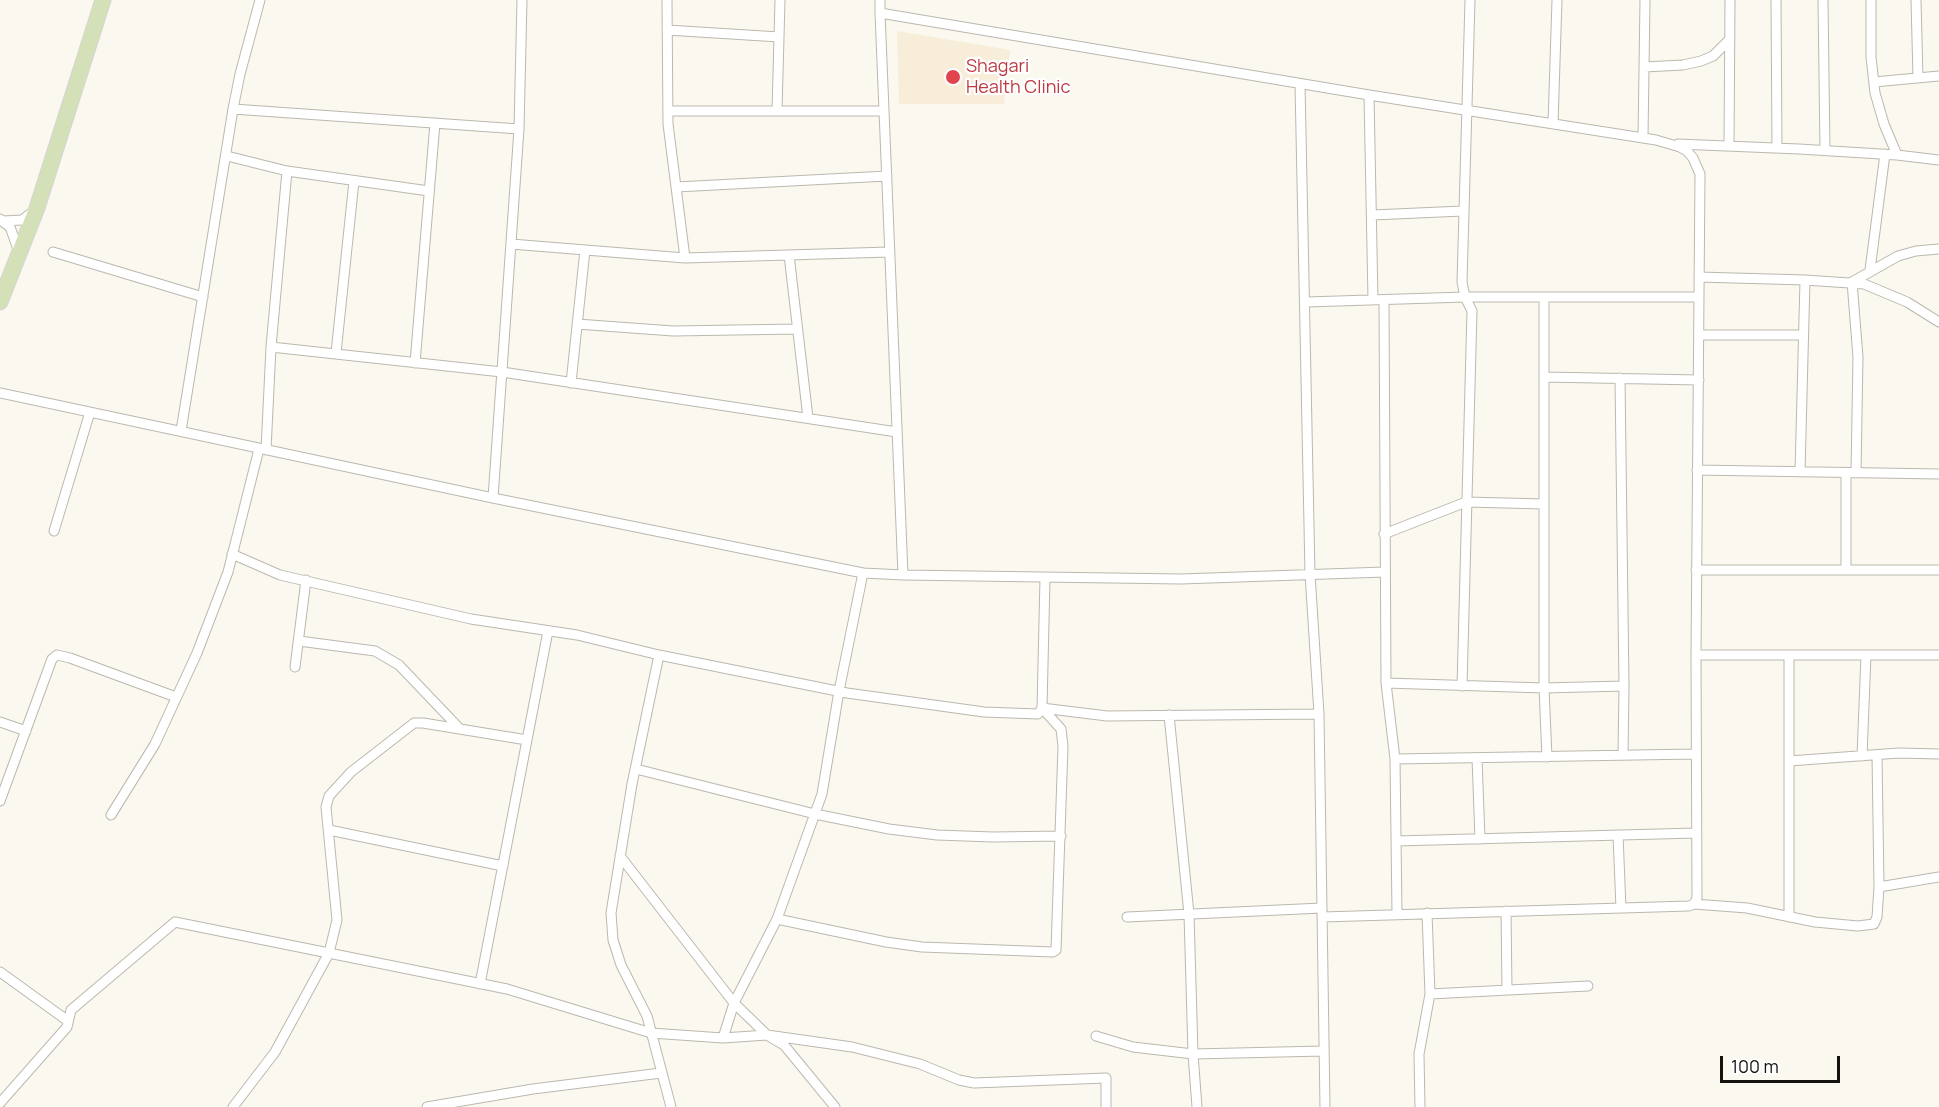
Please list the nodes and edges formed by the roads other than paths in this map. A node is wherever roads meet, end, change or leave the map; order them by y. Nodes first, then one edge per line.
1 (103, 0) edge
2 (260, 0) edge
3 (522, 0) edge
4 (667, 0) edge
5 (780, 0) edge
6 (880, 0) edge
7 (1470, 0) edge
8 (1557, 0) edge
9 (1645, 0) edge
10 (1731, 0) edge
11 (1776, 0) edge
12 (1823, 0) edge
13 (1871, 0) edge
14 (1916, 0) edge
15 (880, 13) junction
16 (667, 30) junction
17 (778, 37) junction
18 (1730, 39) junction
19 (1713, 57) junction
20 (1730, 62) junction
21 (1644, 67) junction
22 (1939, 76) edge
23 (1918, 78) junction
24 (1874, 82) junction
25 (1300, 84) junction
26 (1369, 95) junction
27 (233, 110) junction
28 (668, 111) junction
29 (777, 111) junction
30 (884, 111) junction
31 (1466, 111) junction
32 (435, 123) junction
33 (1553, 124) junction
34 (519, 129) junction
35 (1643, 138) junction
36 (1672, 143) junction
37 (1729, 146) junction
38 (1777, 148) junction
39 (1825, 150) junction
40 (1885, 154) junction
41 (1897, 155) junction
42 (227, 156) junction
43 (1939, 160) edge
44 (287, 171) junction
45 (887, 176) junction
46 (354, 181) junction
47 (676, 187) junction
48 (429, 191) junction
49 (37, 208) junction
50 (1463, 211) junction
51 (1372, 215) junction
52 (0, 219) edge
53 (511, 244) junction
54 (1939, 246) edge
55 (585, 250) junction
56 (53, 252) dead end
57 (890, 252) junction
58 (20, 253) junction
59 (789, 255) junction
60 (685, 258) junction
61 (1870, 270) junction
62 (1699, 277) junction
63 (1805, 280) junction
64 (1852, 282) junction
65 (203, 297) junction
66 (1465, 297) junction
67 (1699, 297) junction
68 (1544, 298) junction
69 (1378, 300) junction
70 (0, 302) edge
71 (1306, 302) junction
72 (1939, 322) edge
73 (577, 324) junction
74 (797, 329) junction
75 (1803, 335) junction
76 (1699, 336) junction
77 (271, 347) junction
78 (336, 353) junction
79 (415, 363) junction
80 (502, 372) junction
81 (1544, 377) junction
82 (1620, 378) junction
83 (1699, 380) junction
84 (571, 383) junction
85 (0, 393) edge
86 (90, 412) junction
87 (808, 418) junction
88 (181, 431) junction
89 (897, 432) junction
90 (262, 450) junction
91 (1698, 470) junction
92 (1800, 472) junction
93 (1851, 473) junction
94 (1939, 474) edge
95 (493, 498) junction
96 (1466, 501) junction
97 (1544, 504) junction
98 (54, 531) dead end
99 (1384, 534) junction
100 (232, 554) junction
101 (1696, 570) junction
102 (1846, 570) junction
103 (1939, 570) edge
104 (1385, 572) junction
105 (863, 573) junction
106 (1310, 574) junction
107 (903, 575) junction
108 (1045, 578) junction
109 (306, 580) junction
110 (548, 631) junction
111 (299, 641) junction
112 (659, 655) junction
113 (1696, 655) junction
114 (1789, 655) junction
115 (1866, 655) junction
116 (1939, 655) edge
117 (296, 668) dead end
118 (1386, 683) junction
119 (1624, 686) junction
120 (1462, 687) junction
121 (1544, 688) junction
122 (839, 691) junction
123 (176, 697) junction
124 (1042, 708) junction
125 (1319, 714) junction
126 (1169, 715) junction
127 (0, 722) edge
128 (460, 729) junction
129 (26, 731) junction
130 (527, 740) junction
131 (1695, 754) junction
132 (1939, 754) edge
133 (1623, 755) junction
134 (1877, 755) junction
135 (1862, 756) junction
136 (1547, 757) junction
137 (1477, 758) junction
138 (1395, 759) junction
139 (1789, 761) junction
140 (636, 769) junction
141 (0, 801) edge
142 (815, 814) junction
143 (111, 815) dead end
144 (329, 830) junction
145 (1696, 833) junction
146 (1618, 835) junction
147 (1061, 836) junction
148 (1480, 839) junction
149 (1396, 841) junction
150 (620, 856) junction
151 (502, 866) junction
152 (1939, 877) edge
153 (1879, 887) junction
154 (1694, 904) junction
155 (1621, 908) junction
156 (1506, 911) junction
157 (1322, 913) junction
158 (1426, 913) junction
159 (1189, 914) junction
160 (1396, 914) junction
161 (1127, 917) dead end
162 (1789, 917) junction
163 (777, 919) junction
164 (329, 953) junction
165 (0, 972) edge
166 (480, 984) junction
167 (1588, 986) dead end
168 (1507, 989) junction
169 (1430, 994) junction
170 (734, 1003) junction
171 (68, 1021) junction
172 (651, 1033) junction
173 (767, 1035) junction
174 (1096, 1036) dead end
175 (723, 1038) junction
176 (1324, 1051) junction
177 (1193, 1054) junction
178 (661, 1073) junction
179 (0, 1103) edge
180 (233, 1107) edge
181 (427, 1107) edge
182 (670, 1107) edge
183 (836, 1107) edge
184 (1106, 1107) edge
185 (1197, 1107) edge
186 (1325, 1107) edge
187 (1420, 1107) edge

1 - 49 main road
2 - 27 street
3 - 34 street
4 - 16 street
5 - 17 street
6 - 15 street
7 - 31 street
8 - 33 street
9 - 21 street
10 - 18 street
11 - 38 street
12 - 39 street
13 - 24 street
14 - 23 street
15 - 25 street
15 - 30 street
16 - 17 street
16 - 28 street
17 - 29 street
18 - 19 street
18 - 20 street
19 - 20 street
19 - 21 street
20 - 37 street
21 - 35 street
22 - 23 street
23 - 24 street
24 - 41 street
25 - 26 street
25 - 71 street
26 - 31 street
26 - 51 street
27 - 32 street
27 - 42 street
28 - 29 street
28 - 47 street
29 - 30 street
30 - 45 street
31 - 33 street
31 - 50 street
32 - 34 street
32 - 48 street
33 - 35 street
34 - 53 street
35 - 36 street
36 - 37 street
36 - 62 street
37 - 38 street
38 - 39 street
39 - 40 street
40 - 41 street
40 - 61 street
41 - 43 street
42 - 44 street
42 - 65 street
44 - 46 street
44 - 77 street
45 - 47 street
45 - 57 street
46 - 48 street
46 - 78 street
47 - 60 street
48 - 79 street
49 - 52 street
49 - 58 main road
50 - 51 street
50 - 66 street
51 - 69 street
52 - 58 street
53 - 55 street
53 - 80 street
54 - 61 street
55 - 60 street
55 - 73 street
56 - 65 street
57 - 59 street
57 - 89 street
58 - 70 main road
59 - 60 street
59 - 74 street
61 - 64 street
62 - 63 street
62 - 67 street
63 - 64 street
63 - 75 street
64 - 72 street
64 - 93 street
65 - 88 street
66 - 68 street
66 - 69 street
66 - 96 street
67 - 68 street
67 - 76 street
68 - 81 street
69 - 71 street
69 - 99 street
71 - 106 street
73 - 74 street
73 - 84 street
74 - 87 street
75 - 76 street
75 - 92 street
76 - 83 street
77 - 78 street
77 - 90 street
78 - 79 street
79 - 80 street
80 - 84 street
80 - 95 street
81 - 82 street
81 - 97 street
82 - 83 street
82 - 119 street
83 - 91 street
84 - 87 street
85 - 86 street
86 - 88 street
86 - 98 street
87 - 89 street
88 - 90 street
89 - 107 street
90 - 95 street
90 - 100 street
91 - 92 street
91 - 101 street
92 - 93 street
93 - 94 street
93 - 102 street
95 - 105 street
96 - 97 street
96 - 99 street
96 - 120 street
97 - 121 street
99 - 104 street
100 - 109 street
100 - 123 street
101 - 102 street
101 - 113 street
102 - 103 street
104 - 106 street
104 - 118 street
105 - 107 street
105 - 122 street
106 - 108 street
106 - 125 street
107 - 108 street
108 - 124 street
109 - 110 street
109 - 111 street
110 - 112 street
110 - 130 street
111 - 117 street
111 - 128 street
112 - 122 street
112 - 140 street
113 - 114 street
113 - 131 street
114 - 115 street
114 - 139 street
115 - 116 street
115 - 135 street
118 - 120 street
118 - 138 street
119 - 121 street
119 - 133 street
120 - 121 street
121 - 136 street
122 - 124 street
122 - 142 street
123 - 129 street
123 - 143 street
124 - 126 street
124 - 147 street
125 - 126 street
125 - 157 street
126 - 159 street
127 - 129 street
128 - 130 street
128 - 144 street
129 - 141 street
130 - 151 street
131 - 133 street
131 - 145 street
132 - 134 street
133 - 136 street
134 - 135 street
134 - 153 street
135 - 139 street
136 - 137 street
137 - 138 street
137 - 148 street
138 - 149 street
139 - 162 street
140 - 142 street
140 - 150 street
142 - 147 street
142 - 163 street
144 - 151 street
144 - 164 street
145 - 146 street
145 - 154 street
146 - 148 street
146 - 155 street
147 - 163 street
148 - 149 street
149 - 160 street
150 - 170 street
150 - 172 street
151 - 166 street
152 - 153 street
153 - 162 street
154 - 155 street
154 - 162 street
155 - 156 street
156 - 158 street
156 - 168 street
157 - 159 street
157 - 160 street
157 - 176 street
158 - 160 street
158 - 169 street
159 - 161 street
159 - 177 street
163 - 170 street
164 - 166 street
164 - 171 street
164 - 180 street
165 - 171 street
166 - 172 street
167 - 168 street
168 - 169 street
169 - 187 street
170 - 173 street
170 - 175 street
171 - 179 street
172 - 175 street
172 - 178 street
173 - 175 street
173 - 183 street
173 - 184 street
174 - 177 street
176 - 177 street
176 - 186 street
177 - 185 street
178 - 181 street
178 - 182 street

